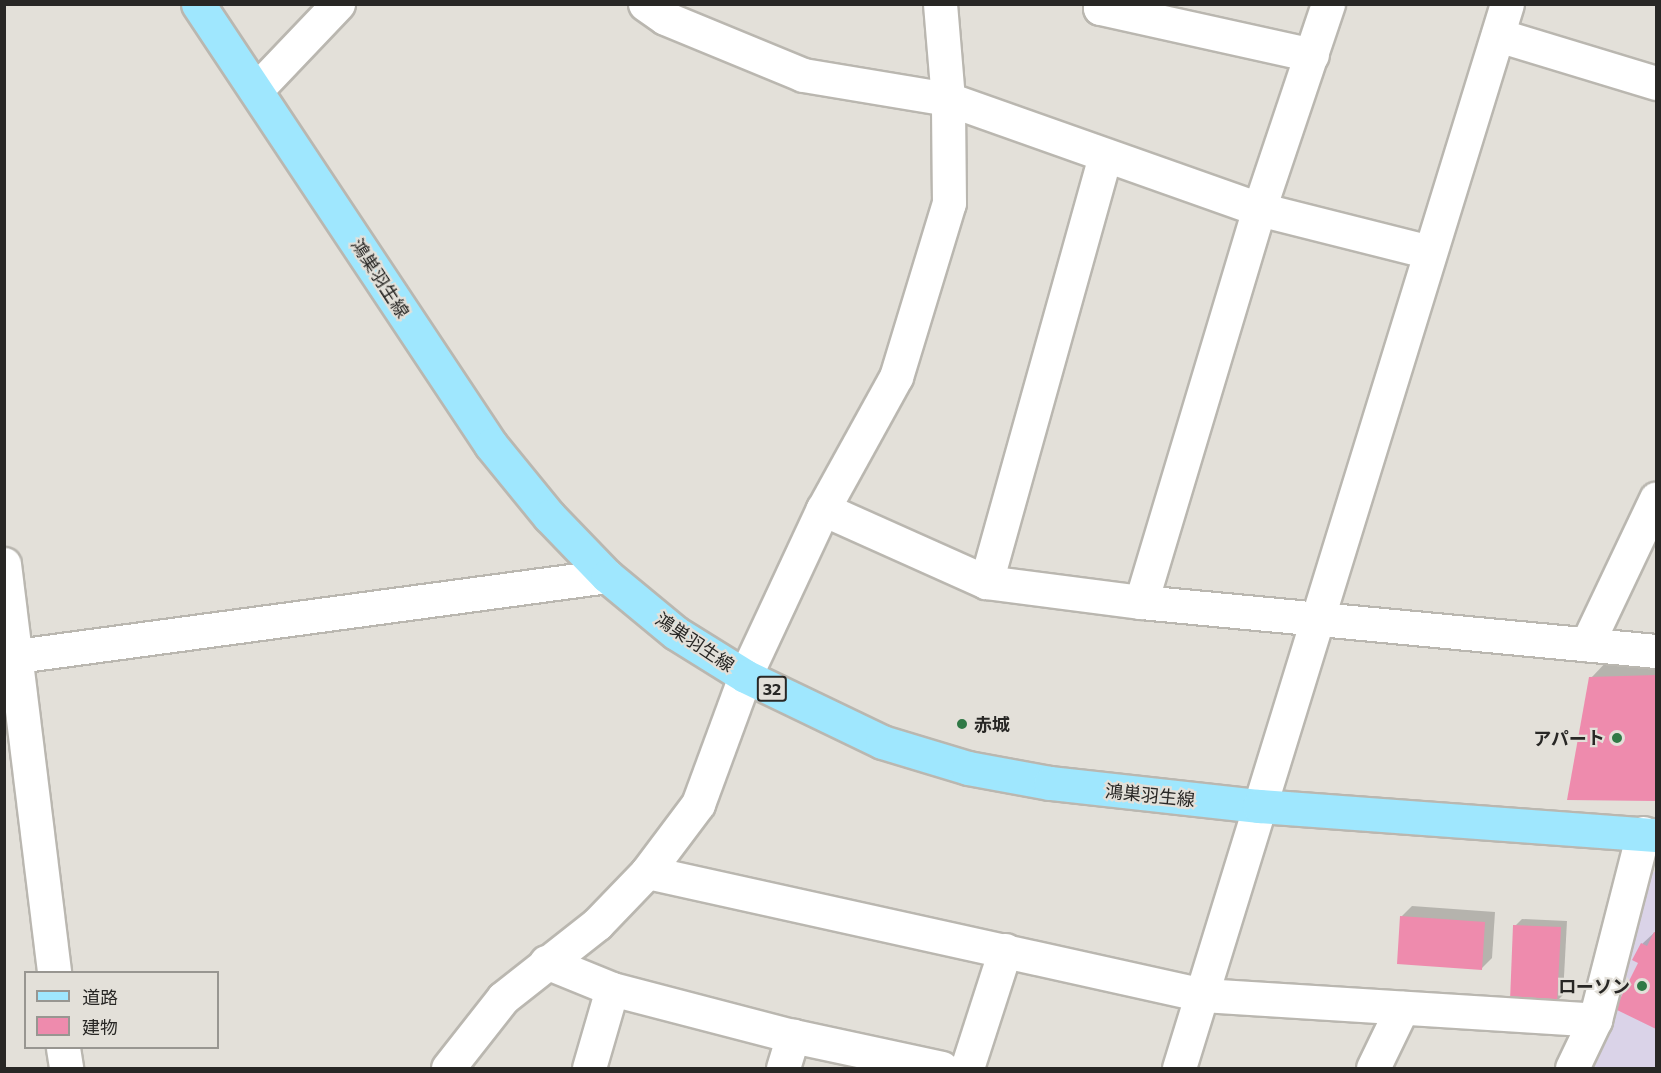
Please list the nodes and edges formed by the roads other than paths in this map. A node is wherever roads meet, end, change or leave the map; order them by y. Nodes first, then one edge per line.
1 (198, 4) edge
2 (338, 4) edge
3 (645, 4) edge
4 (940, 4) edge
5 (1101, 4) edge
6 (1328, 4) edge
7 (1502, 20) edge
8 (1312, 55) junction
9 (1656, 83) edge
10 (256, 90) junction
11 (948, 99) junction
12 (1105, 155) junction
13 (1259, 209) junction
14 (1430, 252) junction
15 (1656, 499) edge
16 (823, 509) junction
17 (4, 564) edge
18 (607, 576) junction
19 (986, 582) junction
20 (1141, 602) junction
21 (1320, 619) junction
22 (1587, 644) junction
23 (1656, 651) edge
24 (17, 656) junction
25 (745, 676) junction
26 (18, 800) edge
27 (1259, 806) junction
28 (1650, 834) edge
29 (647, 872) junction
30 (1005, 950) junction
31 (546, 962) junction
32 (54, 971) edge
33 (612, 989) junction
34 (1203, 995) junction
35 (1402, 1008) junction
36 (1595, 1020) junction
37 (792, 1036) junction
38 (63, 1049) edge
39 (66, 1068) edge
40 (448, 1068) edge
41 (589, 1068) edge
42 (783, 1068) edge
43 (942, 1068) edge
44 (967, 1068) edge
45 (1179, 1068) edge
46 (1373, 1068) edge
47 (1572, 1068) edge

1 - 10 main road, 鴻巣羽生線 / 32
2 - 10 street
3 - 11 street
4 - 11 street
5 - 8 street
6 - 8 street
7 - 9 street
7 - 14 street
8 - 13 street
10 - 18 main road, 鴻巣羽生線 / 32
11 - 12 street
11 - 16 street
12 - 13 street
12 - 19 street
13 - 14 street
13 - 20 street
14 - 21 street
15 - 22 street
16 - 19 street
16 - 25 street
17 - 24 street
18 - 24 street
18 - 25 main road, 鴻巣羽生線 / 32
19 - 20 street
20 - 21 street
21 - 22 street
21 - 27 street
22 - 23 street
24 - 26 street
25 - 27 main road, 鴻巣羽生線 / 32
25 - 29 street
26 - 32 street
27 - 28 main road, 鴻巣羽生線 / 32
27 - 34 street
28 - 36 street
29 - 30 street
29 - 31 street
30 - 34 street
30 - 44 street
31 - 33 street
31 - 40 street
33 - 37 street
33 - 41 street
34 - 35 street
34 - 45 street
35 - 36 street
35 - 46 street
36 - 47 street
37 - 42 street
37 - 43 street
38 - 39 street

